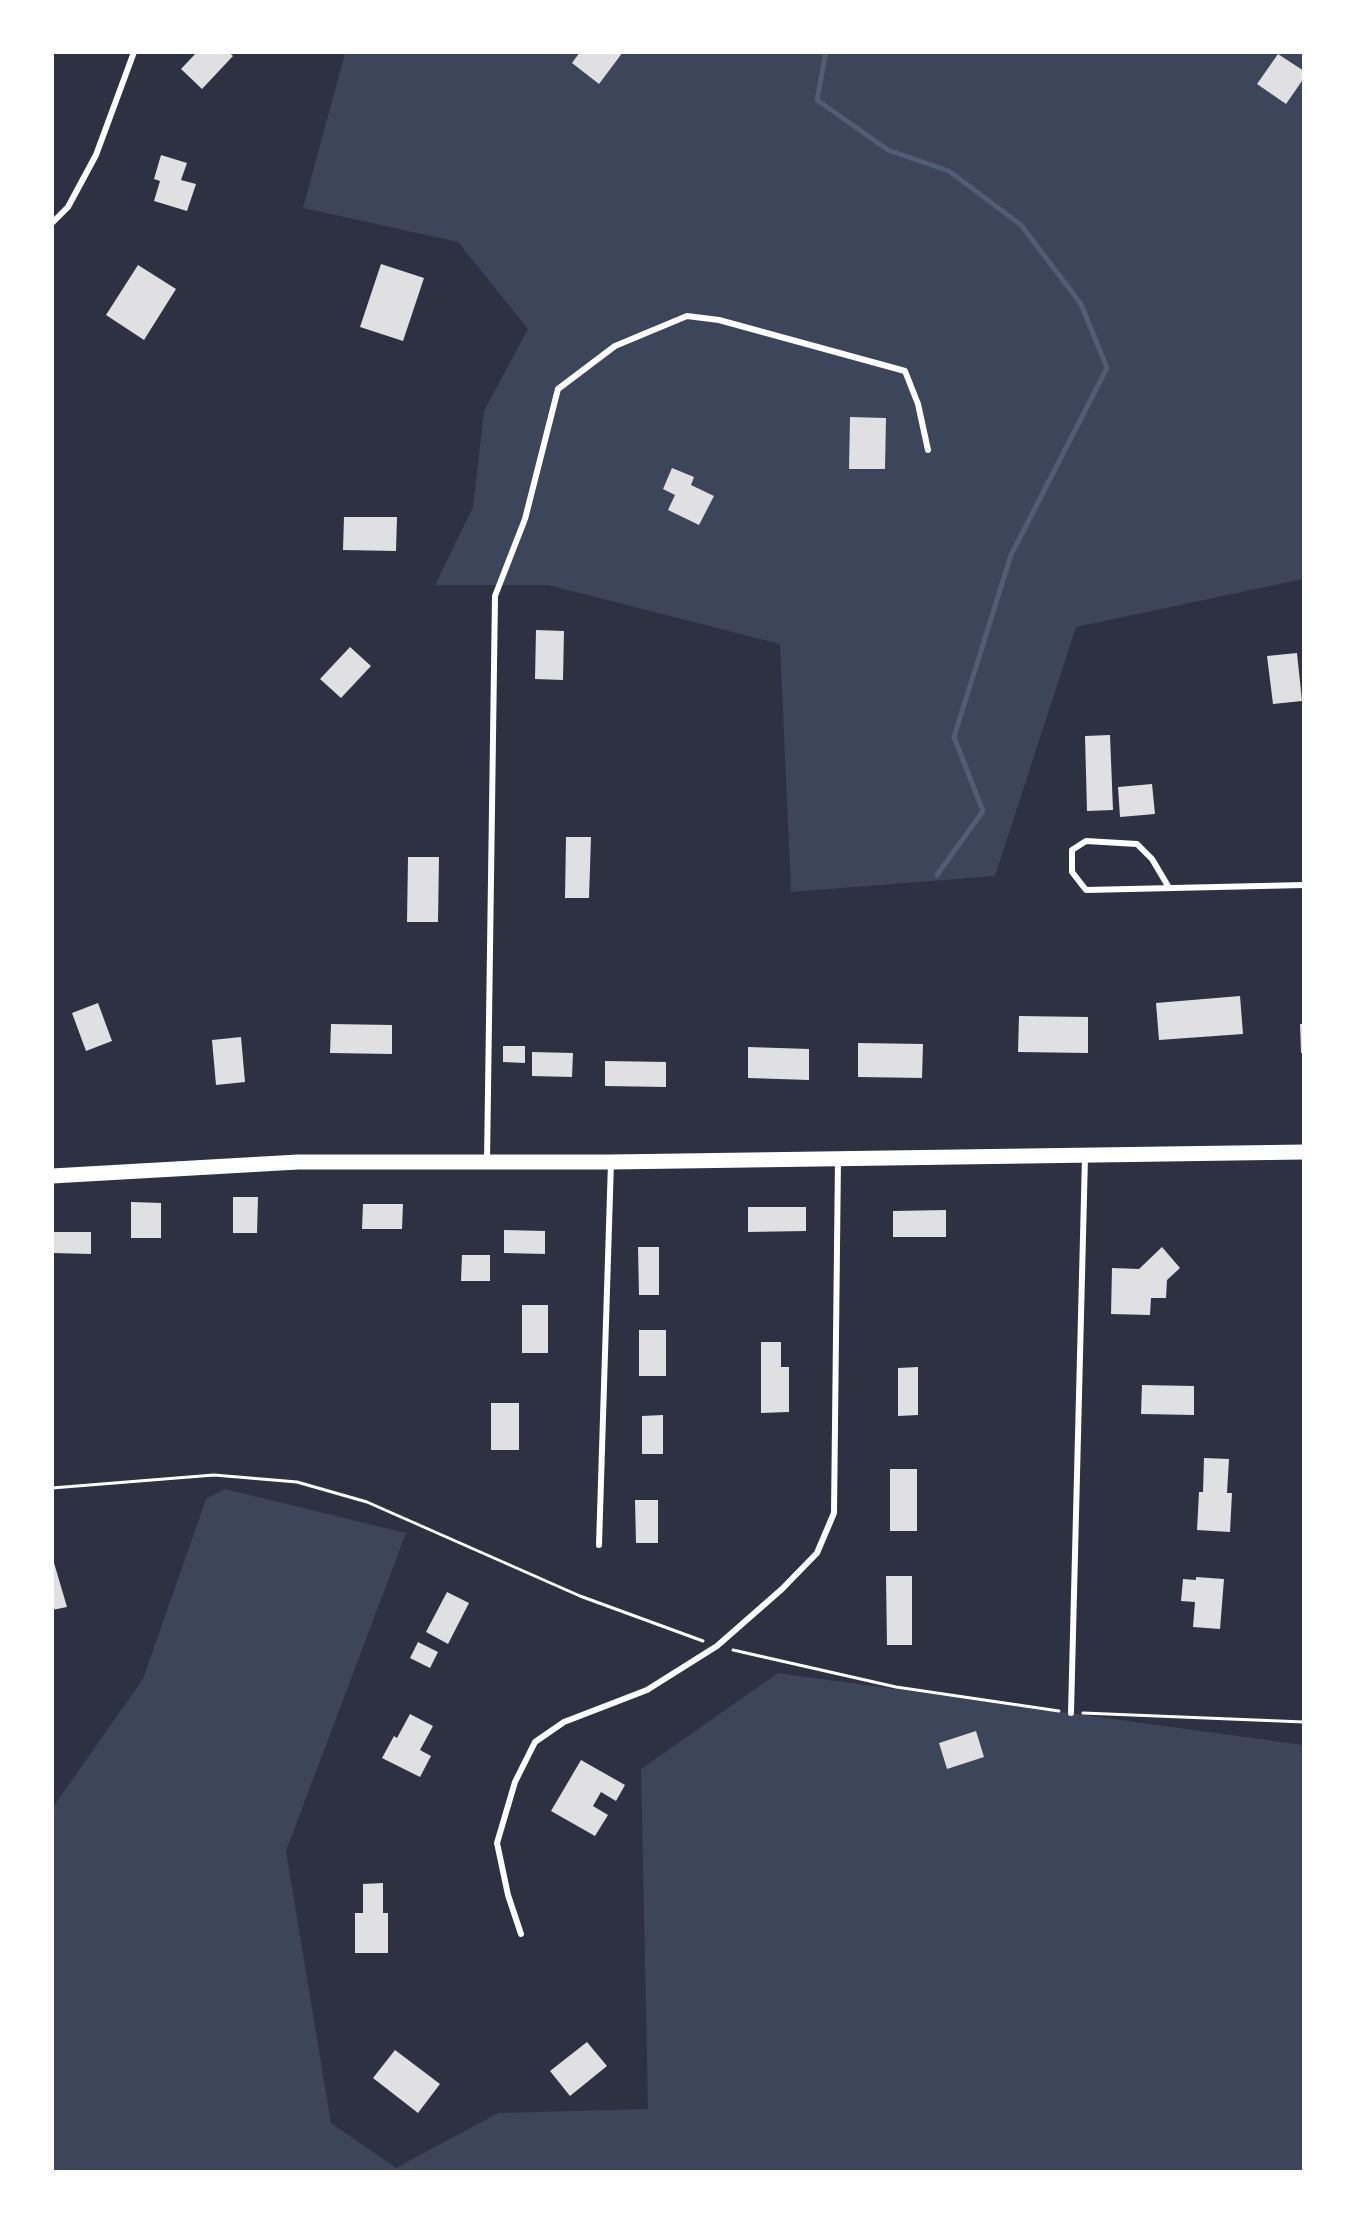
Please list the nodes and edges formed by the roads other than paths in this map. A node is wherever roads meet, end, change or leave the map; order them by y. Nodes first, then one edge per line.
1 (134, 52) edge
2 (52, 223) edge
3 (928, 450) dead end
4 (1304, 885) edge
5 (1168, 886) junction
6 (1304, 1152) edge
7 (1085, 1156) junction
8 (838, 1159) junction
9 (487, 1161) junction
10 (611, 1162) junction
11 (52, 1176) edge
12 (599, 1545) dead end
13 (1071, 1713) road end
14 (521, 1934) dead end

1 - 2 street
3 - 9 street
4 - 5 street
5 - 5 street
6 - 7 main road
7 - 8 main road
7 - 13 street
8 - 10 main road
8 - 14 street
9 - 10 main road
9 - 11 main road
10 - 12 street

